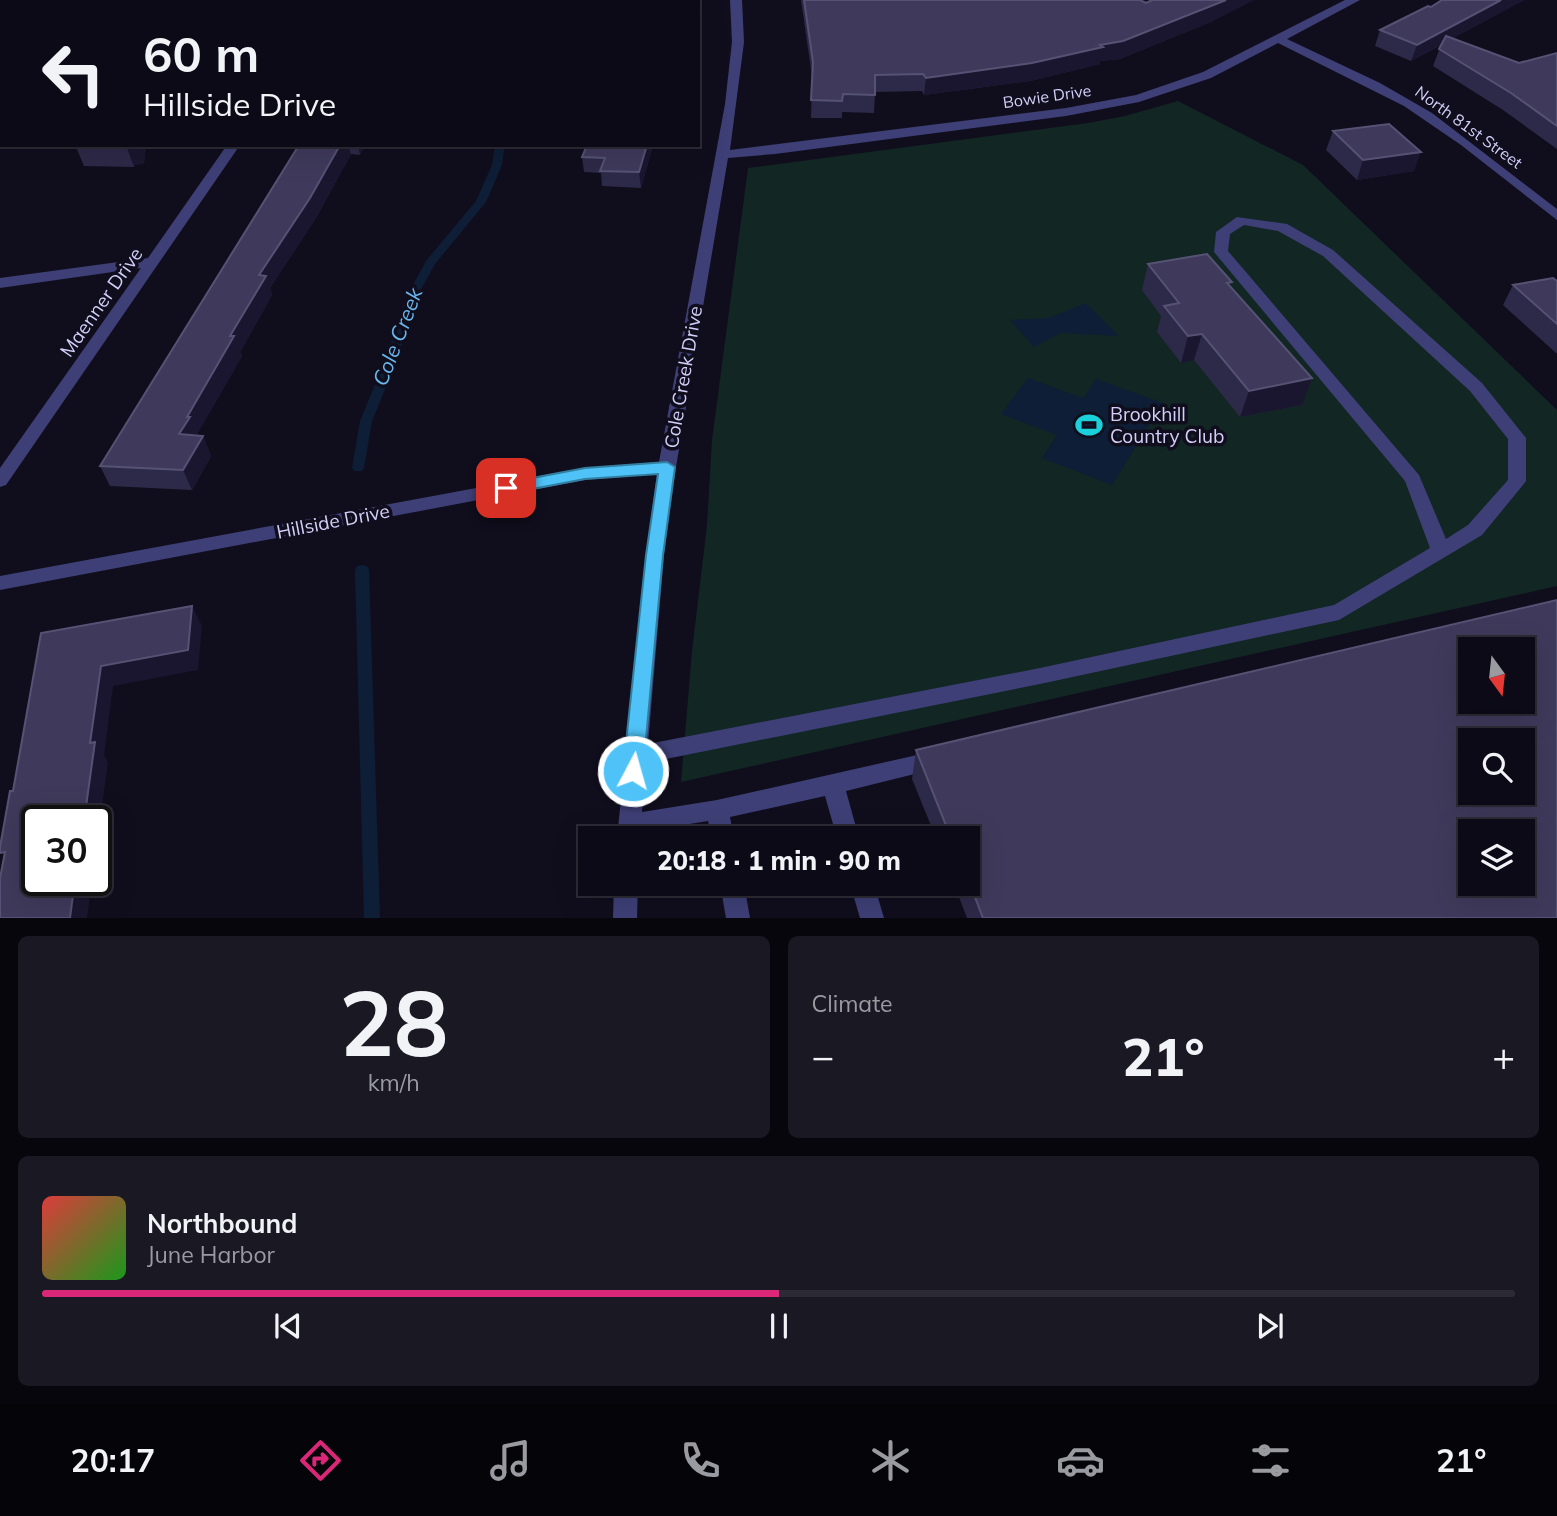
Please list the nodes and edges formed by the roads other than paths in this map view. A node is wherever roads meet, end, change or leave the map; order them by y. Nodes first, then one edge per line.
1 (736, 0) edge
2 (1354, 0) edge
3 (1278, 40) junction
4 (233, 147) edge
5 (723, 154) junction
6 (1557, 216) edge
7 (153, 262) junction
8 (0, 283) edge
9 (667, 467) junction
10 (0, 481) edge
11 (1441, 551) junction
12 (0, 583) edge
13 (635, 756) junction
14 (952, 756) edge
15 (833, 785) junction
16 (717, 810) junction
17 (628, 826) edge
18 (649, 826) edge
19 (720, 826) edge
20 (845, 826) edge
21 (626, 896) edge
22 (734, 896) edge
23 (866, 896) edge
24 (625, 918) edge
25 (738, 918) edge
26 (872, 918) edge

1 - 5 street, Cole Creek Drive
2 - 3 street, Bowie Drive
3 - 5 street, Bowie Drive
3 - 6 street, North 81st Street
4 - 7 street, Maenner Drive
5 - 9 street, Cole Creek Drive
7 - 8 street
7 - 10 street, Maenner Drive
9 - 12 street, Hillside Drive
9 - 13 street, Cole Creek Drive
11 - 11 street
11 - 13 street
13 - 17 street, Cole Creek Drive
14 - 15 street
15 - 16 street
15 - 20 street
16 - 18 street
16 - 19 street
21 - 24 street
22 - 25 street
23 - 26 street

